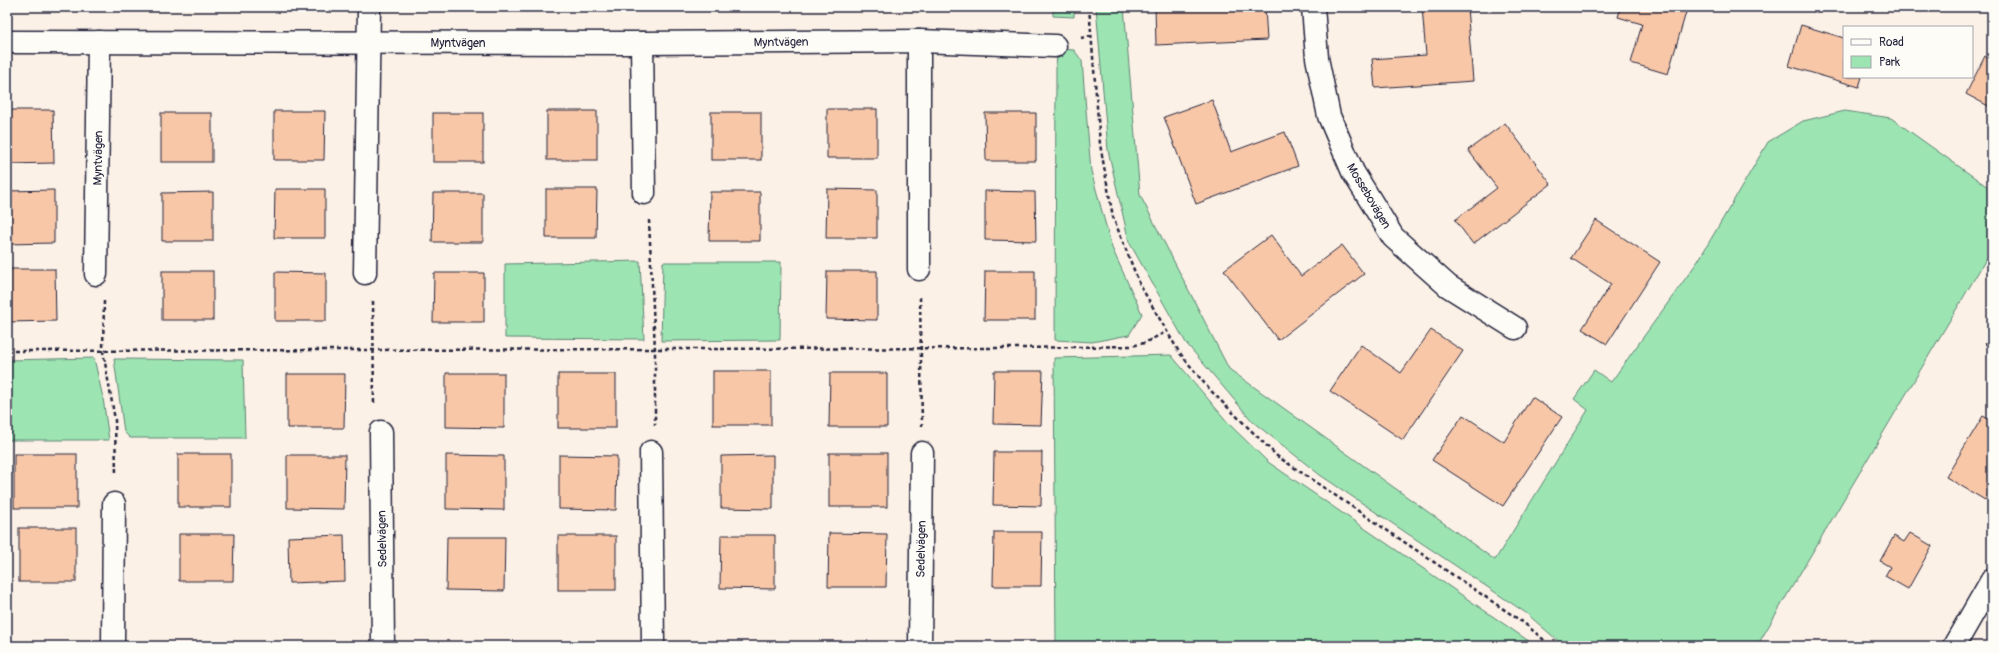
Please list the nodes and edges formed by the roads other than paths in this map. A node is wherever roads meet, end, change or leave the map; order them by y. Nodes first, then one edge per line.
1 (369, 7) edge
2 (1313, 7) edge
3 (919, 40) junction
4 (7, 42) edge
5 (99, 42) junction
6 (369, 42) junction
7 (642, 43) junction
8 (1055, 46) dead end
9 (644, 192) road end
10 (920, 269) road end
11 (365, 273) dead end
12 (96, 274) road end
13 (1516, 328) dead end
14 (381, 440) road end
15 (651, 452) road end
16 (922, 452) road end
17 (114, 504) road end
18 (1992, 580) edge
19 (113, 646) edge
20 (383, 646) edge
21 (653, 646) edge
22 (920, 646) edge
23 (1954, 646) edge

1 - 6 street
2 - 13 street, Mossebovägen
3 - 7 street, Myntvägen
3 - 8 street, Myntvägen
3 - 10 street
4 - 5 street, Myntvägen
5 - 6 street, Myntvägen
5 - 12 street, Myntvägen
6 - 7 street, Myntvägen
6 - 11 street
7 - 9 street
14 - 20 street, Sedelvägen
15 - 21 street
16 - 22 street, Sedelvägen
17 - 19 street
18 - 23 street

